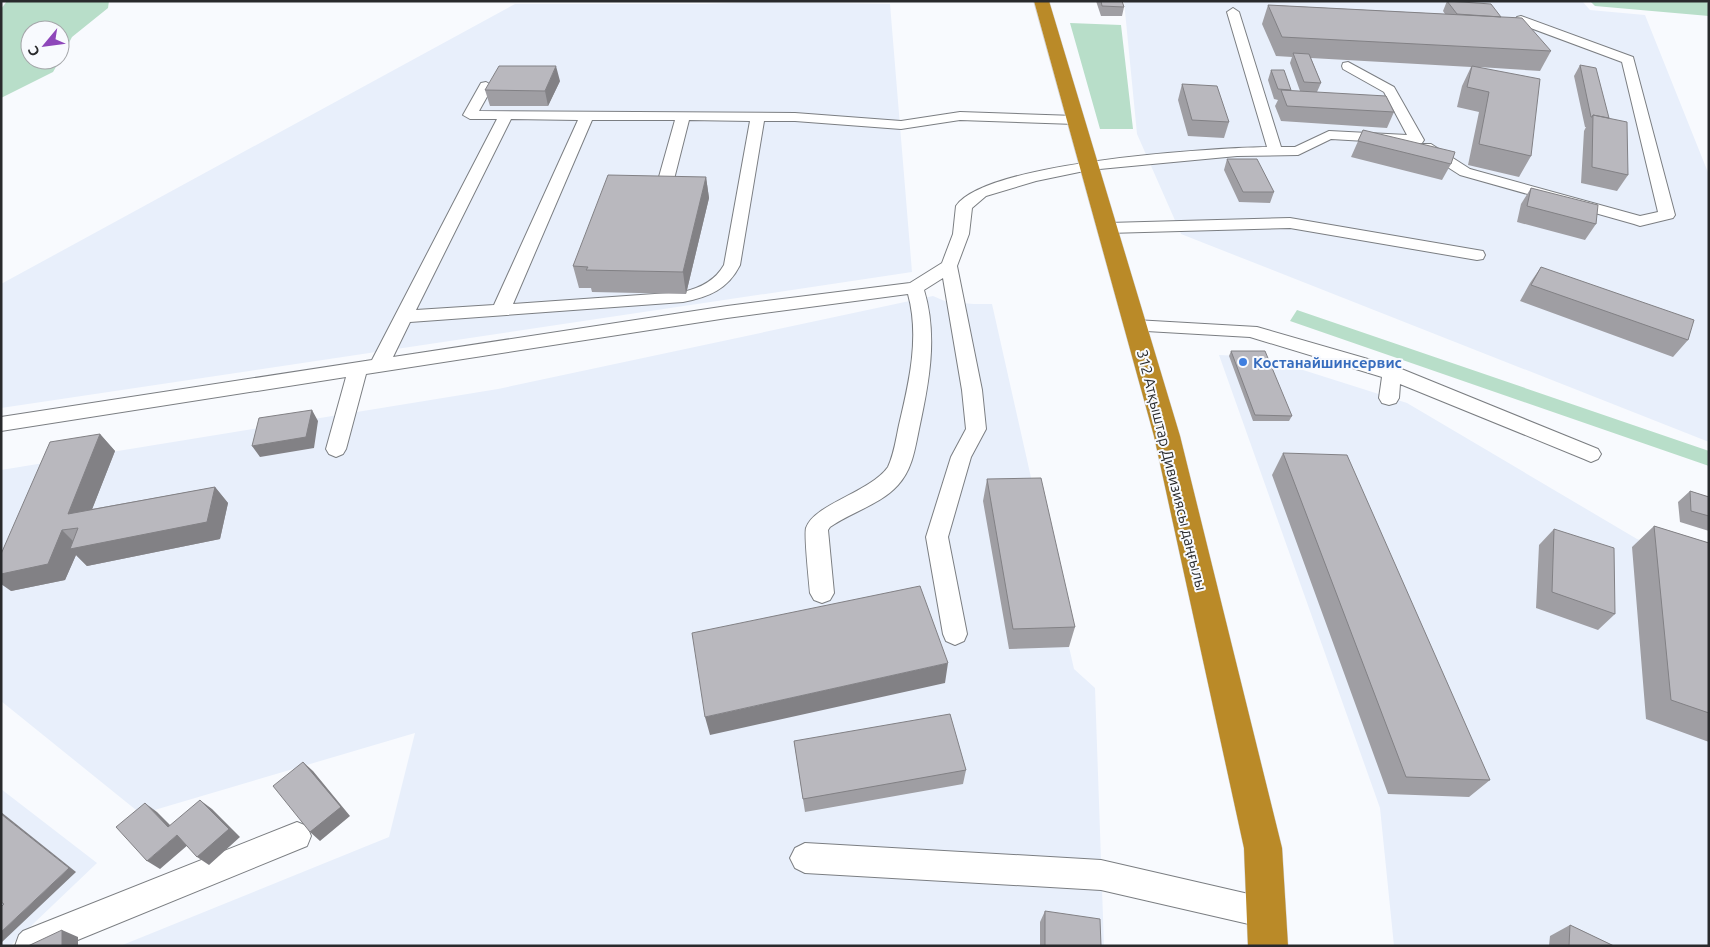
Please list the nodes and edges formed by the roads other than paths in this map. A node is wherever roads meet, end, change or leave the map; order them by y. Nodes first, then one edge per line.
1 (1041, 1) edge
2 (1233, 12) dead end
3 (1521, 20) edge
4 (1348, 66) dead end
5 (486, 86) edge
6 (506, 115) junction
7 (587, 115) junction
8 (683, 115) junction
9 (758, 116) junction
10 (1075, 120) junction
11 (1417, 140) junction
12 (1275, 151) junction
13 (1089, 166) junction
14 (663, 191) edge
15 (1108, 228) junction
16 (1477, 255) dead end
17 (949, 266) junction
18 (915, 288) junction
19 (501, 310) junction
20 (403, 318) junction
21 (1135, 326) junction
22 (379, 366) junction
23 (358, 369) junction
24 (1392, 373) junction
25 (1389, 398) dead end
26 (1, 424) edge
27 (336, 449) dead end
28 (1591, 454) dead end
29 (822, 593) dead end
30 (955, 634) dead end
31 (297, 836) dead end
32 (805, 858) dead end
33 (1267, 930) edge
34 (30, 946) edge

1 - 10 highway, 312 Атқыштар Дивизиясы даңғылы
2 - 12 lane
3 - 11 lane
4 - 11 lane
5 - 6 lane
6 - 7 lane
6 - 20 lane
7 - 8 lane
7 - 19 lane
8 - 9 lane
8 - 14 lane
9 - 10 lane
9 - 19 lane
10 - 13 highway, 312 Атқыштар Дивизиясы даңғылы
11 - 12 lane
12 - 13 lane
13 - 15 highway, 312 Атқыштар Дивизиясы даңғылы
13 - 17 lane
15 - 16 lane
15 - 21 highway, 312 Атқыштар Дивизиясы даңғылы
17 - 18 lane
17 - 30 lane
18 - 22 lane
18 - 29 lane
19 - 20 lane
20 - 22 lane
21 - 24 lane
21 - 33 highway, 312 Атқыштар Дивизиясы даңғылы
22 - 23 lane
23 - 26 lane
23 - 27 lane
24 - 25 lane
24 - 28 lane
31 - 34 lane
32 - 33 lane

